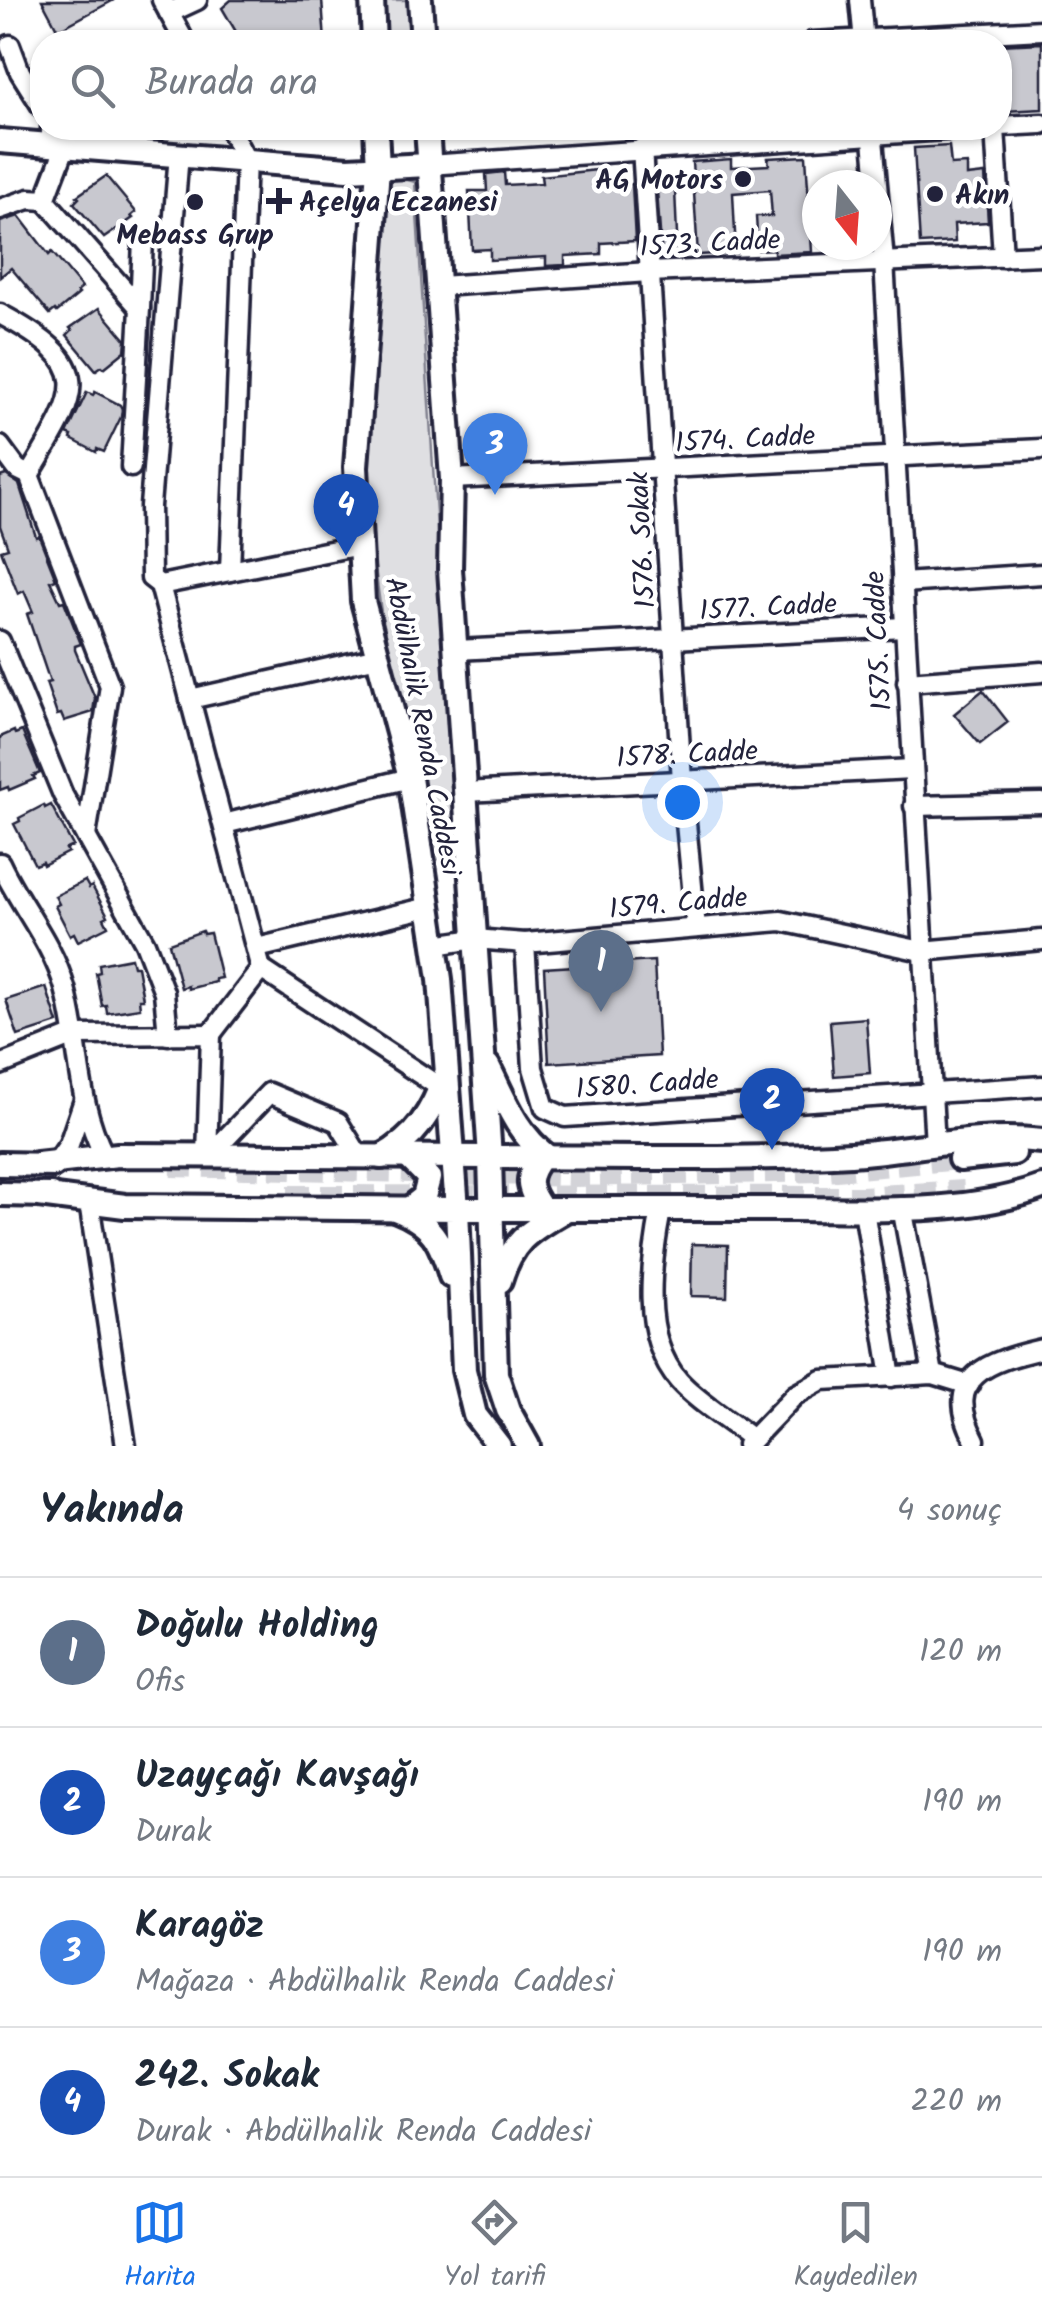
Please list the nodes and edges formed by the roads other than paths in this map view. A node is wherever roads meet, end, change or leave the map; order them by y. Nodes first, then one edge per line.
1 (196, 0) edge
2 (372, 0) edge
3 (420, 0) edge
4 (860, 0) edge
5 (166, 7) edge
6 (178, 30) edge
7 (373, 30) edge
8 (422, 30) edge
9 (863, 30) edge
10 (1042, 30) edge
11 (1012, 32) edge
12 (10, 45) dead end
13 (30, 87) edge
14 (1042, 124) edge
15 (1012, 126) edge
16 (30, 140) edge
17 (56, 140) edge
18 (64, 140) edge
19 (236, 140) edge
20 (377, 140) edge
21 (427, 140) edge
22 (744, 140) edge
23 (873, 140) edge
24 (998, 140) edge
25 (0, 141) edge
26 (642, 148) junction
27 (180, 154) junction
28 (246, 160) junction
29 (428, 165) junction
30 (378, 168) junction
31 (45, 200) junction
32 (0, 209) edge
33 (143, 240) dead end
34 (1042, 255) edge
35 (1003, 257) junction
36 (884, 261) junction
37 (650, 272) junction
38 (440, 286) junction
39 (140, 308) junction
40 (0, 314) edge
41 (0, 446) edge
42 (1042, 449) edge
43 (894, 456) junction
44 (131, 467) dead end
45 (664, 470) junction
46 (29, 475) junction
47 (452, 479) junction
48 (360, 545) junction
49 (230, 570) junction
50 (1042, 574) edge
51 (902, 583) junction
52 (160, 585) junction
53 (904, 626) junction
54 (674, 639) junction
55 (0, 640) edge
56 (456, 650) junction
57 (378, 658) junction
58 (1042, 672) edge
59 (907, 682) junction
60 (190, 699) junction
61 (912, 769) junction
62 (410, 778) junction
63 (682, 781) junction
64 (465, 792) junction
65 (1042, 803) edge
66 (914, 806) junction
67 (224, 824) junction
68 (86, 836) junction
69 (0, 863) edge
70 (471, 879) junction
71 (428, 897) junction
72 (696, 928) junction
73 (475, 938) junction
74 (1042, 940) edge
75 (525, 942) junction
76 (435, 945) junction
77 (257, 948) junction
78 (922, 950) junction
79 (261, 969) junction
80 (211, 1034) junction
81 (168, 1035) junction
82 (75, 1036) junction
83 (482, 1054) junction
84 (0, 1065) edge
85 (445, 1078) junction
86 (1042, 1086) edge
87 (931, 1092) junction
88 (83, 1103) junction
89 (1042, 1145) edge
90 (935, 1146) junction
91 (208, 1155) junction
92 (104, 1156) junction
93 (370, 1156) junction
94 (407, 1156) junction
95 (454, 1157) junction
96 (490, 1157) junction
97 (544, 1157) junction
98 (960, 1160) tunnel mouth
99 (48, 1162) junction
100 (0, 1164) edge
101 (127, 1166) dead end
102 (1042, 1184) edge
103 (964, 1192) tunnel mouth
104 (0, 1194) edge
105 (38, 1195) junction
106 (131, 1196) dead end
107 (89, 1202) junction
108 (902, 1207) junction
109 (401, 1208) junction
110 (457, 1209) junction
111 (493, 1209) junction
112 (542, 1209) junction
113 (568, 1209) junction
114 (660, 1210) junction
115 (864, 1210) junction
116 (494, 1253) junction
117 (458, 1254) junction
118 (459, 1302) junction
119 (494, 1304) junction
120 (1042, 1348) edge
121 (933, 1374) junction
122 (891, 1377) junction
123 (969, 1385) junction
124 (749, 1442) edge
125 (976, 1444) edge
126 (126, 1446) edge
127 (499, 1446) edge
128 (528, 1446) edge

1 - 5 street
2 - 7 main road
3 - 8 main road
4 - 9 street
5 - 6 street
10 - 11 street
12 - 13 street
14 - 15 street
16 - 25 main road
17 - 31 street
18 - 27 main road
19 - 28 street
20 - 30 main road, Abdülhalik Renda Caddesi
21 - 29 main road, Abdülhalik Renda Caddesi
22 - 26 street
23 - 36 street, 1575. Cadde
24 - 35 street
26 - 29 street
26 - 37 street, 1576. Sokak
27 - 28 main road
27 - 52 street
28 - 30 main road
28 - 49 street
29 - 30 main road
29 - 38 main road, Abdülhalik Renda Caddesi
30 - 48 main road, Abdülhalik Renda Caddesi
31 - 32 street
31 - 39 street
33 - 39 street
34 - 35 street, 1573. Cadde
35 - 36 street, 1573. Cadde
36 - 37 street, 1573. Cadde
36 - 43 street, 1575. Cadde
37 - 38 street, 1573. Cadde
37 - 45 street, 1576. Sokak
38 - 47 main road, Abdülhalik Renda Caddesi
39 - 44 street
40 - 46 street
41 - 46 street
42 - 43 street, 1574. Cadde
43 - 45 street, 1574. Cadde
43 - 51 street, 1575. Cadde
45 - 47 street, 1574. Cadde
45 - 54 street, 1576. Sokak
46 - 68 street
47 - 56 main road, Abdülhalik Renda Caddesi
48 - 49 street
48 - 57 main road, Abdülhalik Renda Caddesi
49 - 52 street
50 - 51 street
51 - 53 street, 1575. Cadde
52 - 60 street
53 - 54 street, 1577. Cadde
53 - 59 street, 1575. Cadde
54 - 56 street, 1577. Cadde
54 - 63 street, 1576. Sokak
55 - 68 street
56 - 64 main road, Abdülhalik Renda Caddesi
57 - 60 street
57 - 62 main road, Abdülhalik Renda Caddesi
58 - 59 street
59 - 61 street, 1575. Cadde
60 - 67 street
61 - 63 street, 1578. Cadde
61 - 66 street, 1575. Cadde
62 - 67 street
62 - 71 main road, Abdülhalik Renda Caddesi
63 - 64 street, 1578. Cadde
63 - 72 street, 1576. Sokak
64 - 70 main road, Abdülhalik Renda Caddesi
65 - 66 street
66 - 78 street, 1575. Cadde
67 - 77 street
68 - 81 street
69 - 82 street
70 - 71 main road
70 - 73 main road, Abdülhalik Renda Caddesi
71 - 76 main road, Abdülhalik Renda Caddesi
71 - 77 street
72 - 75 street, 1579. Cadde
72 - 78 street, 1579. Cadde
73 - 75 street, 1579. Cadde
73 - 76 street, 1579. Cadde
73 - 83 main road, Abdülhalik Renda Caddesi
74 - 78 street, 1579. Cadde
75 - 87 street, 1580. Cadde
76 - 85 main road, Abdülhalik Renda Caddesi
77 - 79 street
78 - 87 street, 1575. Cadde
79 - 80 street
79 - 85 street
80 - 81 street
80 - 91 street
81 - 82 street
82 - 84 street
82 - 88 street
83 - 96 main road, Abdülhalik Renda Caddesi
83 - 97 main road
85 - 93 main road
85 - 95 main road, Abdülhalik Renda Caddesi
86 - 87 street, 1580. Cadde
87 - 90 street, 1575. Cadde
88 - 92 street
88 - 99 street
89 - 90 main road
89 - 98 main road
90 - 97 main road
91 - 92 main road
91 - 93 main road
91 - 93 street
92 - 99 main road
93 - 94 main road
94 - 95 main road
94 - 109 main road
95 - 96 main road
95 - 110 main road, Abdülhalik Renda Caddesi
96 - 97 main road
96 - 111 main road, Abdülhalik Renda Caddesi
97 - 112 main road
99 - 100 main road
99 - 101 main road
102 - 103 main road
102 - 108 main road
104 - 105 main road
105 - 106 main road
105 - 107 main road
107 - 109 main road
107 - 126 street
108 - 115 main road
108 - 121 street
109 - 110 main road
109 - 118 main road
110 - 111 main road
110 - 117 main road, Abdülhalik Renda Caddesi
111 - 112 main road
111 - 116 main road, Abdülhalik Renda Caddesi
112 - 113 main road
113 - 114 main road
113 - 119 main road
114 - 115 main road
114 - 124 street
115 - 122 street
116 - 117 main road
116 - 119 main road, Abdülhalik Renda Caddesi
117 - 118 main road, Abdülhalik Renda Caddesi
118 - 127 main road
119 - 128 main road, Abdülhalik Renda Caddesi
120 - 123 street
121 - 122 street
121 - 123 street
122 - 124 street
123 - 125 street

